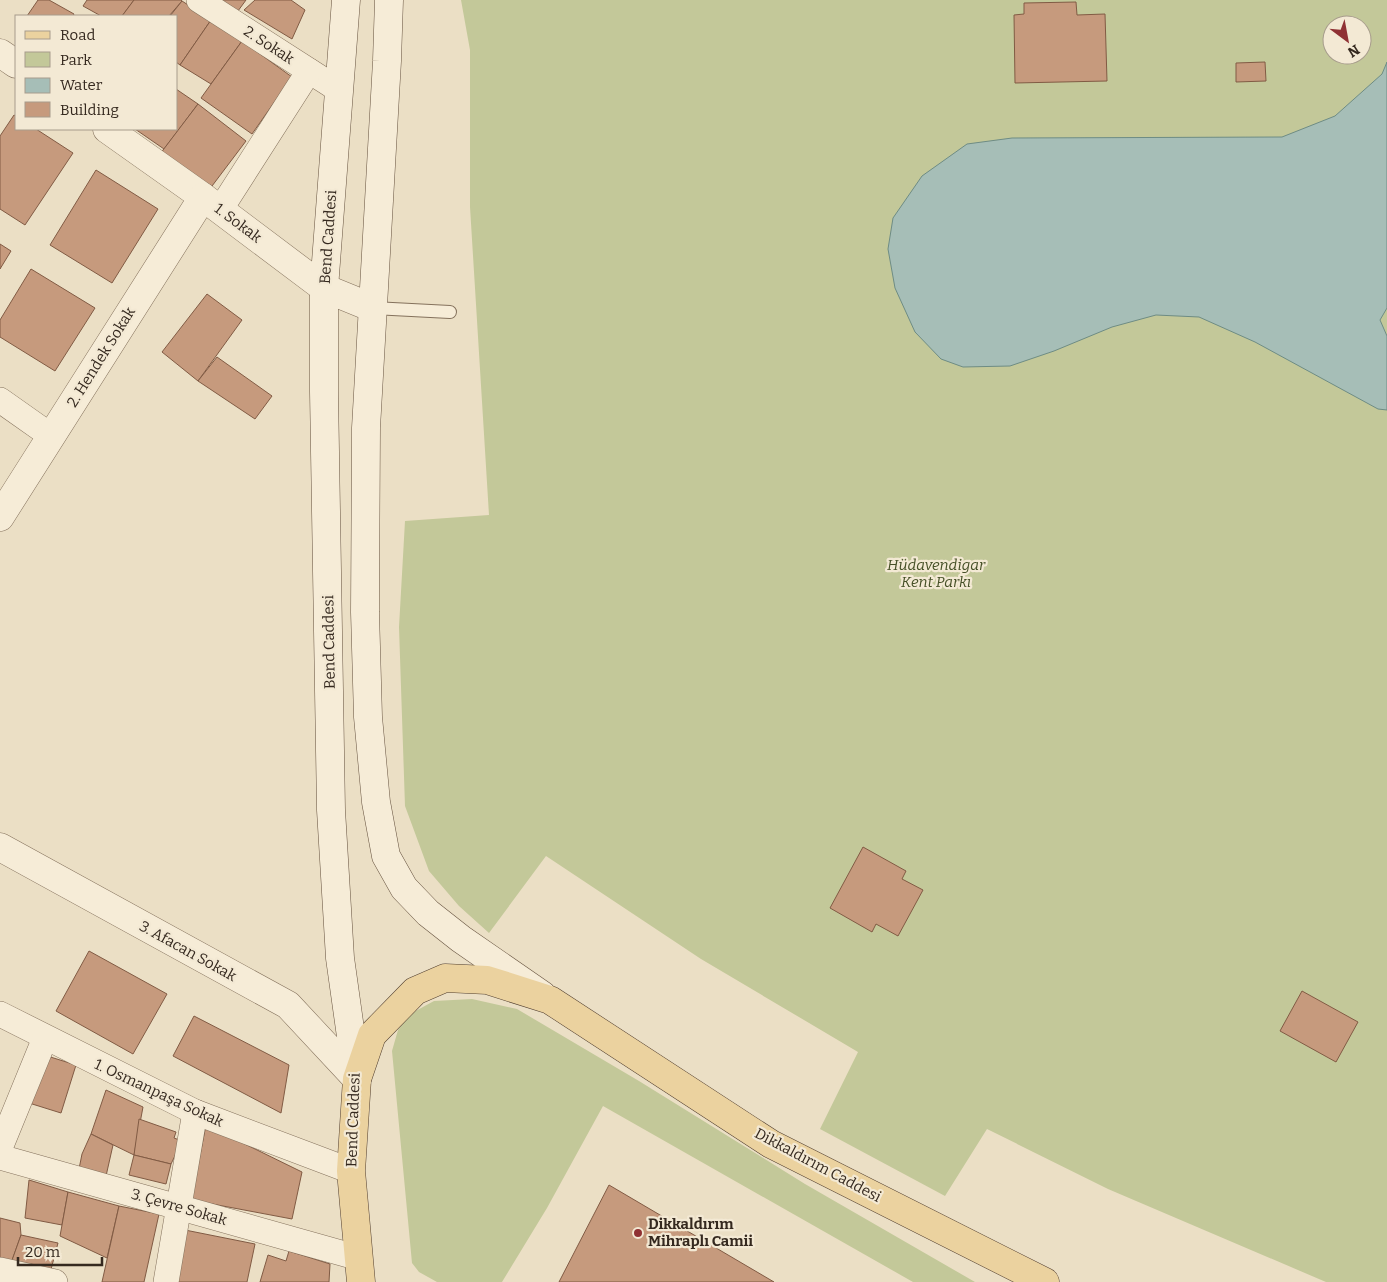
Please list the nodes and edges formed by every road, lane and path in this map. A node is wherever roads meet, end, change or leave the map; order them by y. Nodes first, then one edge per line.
1 (199, 0) edge
2 (346, 0) edge
3 (389, 0) edge
4 (309, 70) junction
5 (339, 90) junction
6 (108, 130) edge
7 (211, 203) junction
8 (324, 288) junction
9 (373, 308) junction
10 (450, 312) dead end
11 (0, 400) edge
12 (51, 436) junction
13 (0, 517) edge
14 (0, 847) edge
15 (550, 1000) junction
16 (0, 1014) edge
17 (45, 1038) junction
18 (358, 1078) junction
19 (195, 1112) junction
20 (0, 1148) edge
21 (0, 1157) edge
22 (351, 1171) junction
23 (179, 1206) junction
24 (0, 1270) edge
25 (360, 1270) edge
26 (55, 1282) edge
27 (166, 1282) edge
28 (1045, 1282) edge

1 - 4 street, 2. Sokak
2 - 5 main road, Bend Caddesi
3 - 9 main road
4 - 5 street, 2. Sokak
4 - 7 street, 2. Hendek Sokak
5 - 8 main road, Bend Caddesi
6 - 7 main road, 1. Sokak
7 - 8 main road, 1. Sokak
7 - 12 main road, 2. Hendek Sokak
8 - 9 main road, 1. Sokak
8 - 18 main road, Bend Caddesi
9 - 10 lane
9 - 15 main road
11 - 12 street
12 - 13 main road, 2. Hendek Sokak
14 - 18 main road, 3. Afacan Sokak
15 - 18 main road, Dikkaldırım Caddesi
15 - 28 main road, Dikkaldırım Caddesi
16 - 17 street, 1. Osmanpaşa Sokak
17 - 19 street, 1. Osmanpaşa Sokak
17 - 20 street
18 - 22 main road, Bend Caddesi
19 - 22 street, 1. Osmanpaşa Sokak
19 - 23 street
21 - 23 street, 3. Çevre Sokak
22 - 25 main road, Bend Caddesi
23 - 25 street, 3. Çevre Sokak
23 - 27 street
24 - 26 street

